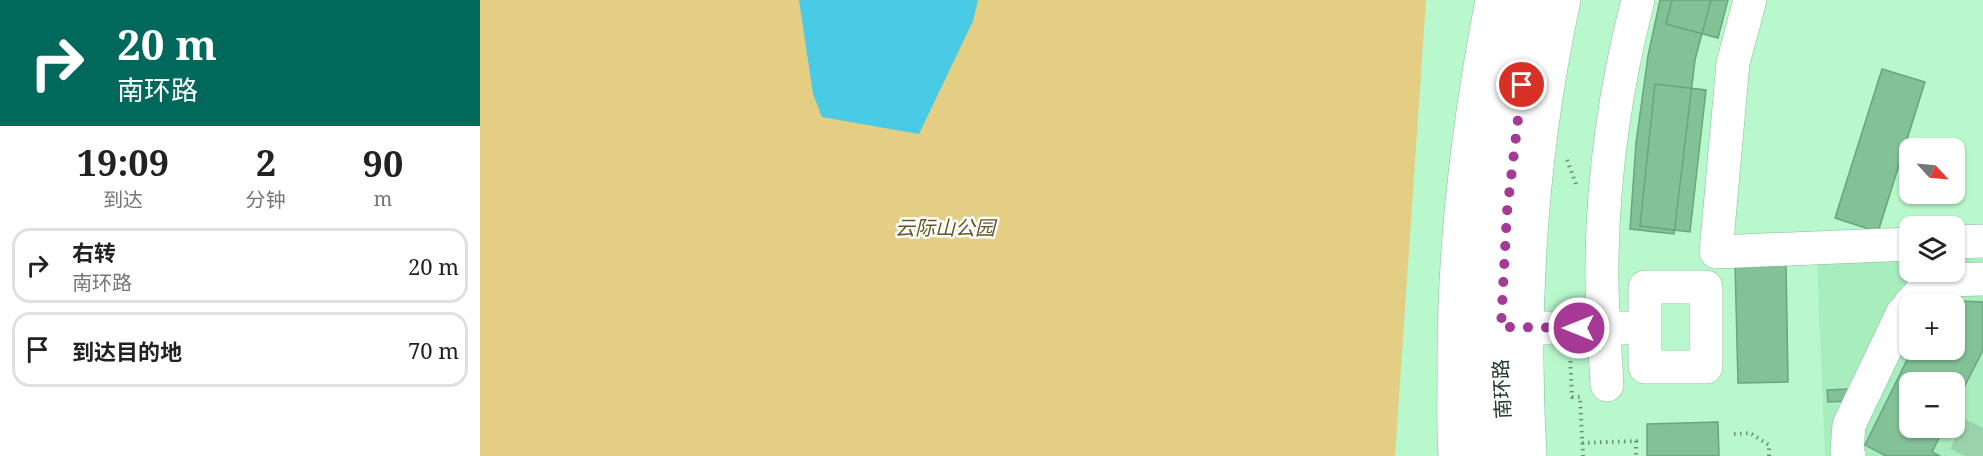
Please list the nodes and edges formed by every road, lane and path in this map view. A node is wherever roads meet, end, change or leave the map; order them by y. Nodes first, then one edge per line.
1 (1492, 0) edge
2 (1510, 0) edge
3 (1538, 0) edge
4 (1564, 0) edge
5 (1638, 0) edge
6 (1750, 0) edge
7 (1983, 241) edge
8 (1965, 242) edge
9 (1899, 244) edge
10 (1983, 279) edge
11 (1920, 294) edge
12 (1899, 320) edge
13 (1515, 328) junction
14 (1569, 328) junction
15 (1605, 328) junction
16 (1645, 328) junction
17 (1607, 385) dead end
18 (1734, 434) dead end
19 (1582, 443) junction
20 (1455, 456) edge
21 (1476, 456) edge
22 (1505, 456) edge
23 (1530, 456) edge
24 (1583, 456) edge
25 (1636, 456) edge
26 (1769, 456) edge
27 (1849, 456) edge

1 - 20 street
2 - 21 street, 南环路
3 - 13 street, 南环路
4 - 13 street
5 - 15 street
6 - 9 street
7 - 8 street
10 - 11 street
12 - 27 street
13 - 14 street
13 - 22 street, 南环路
13 - 23 street
14 - 15 street
14 - 19 path
15 - 16 street
15 - 17 street
16 - 16 street
18 - 26 path
19 - 24 path
19 - 25 path

